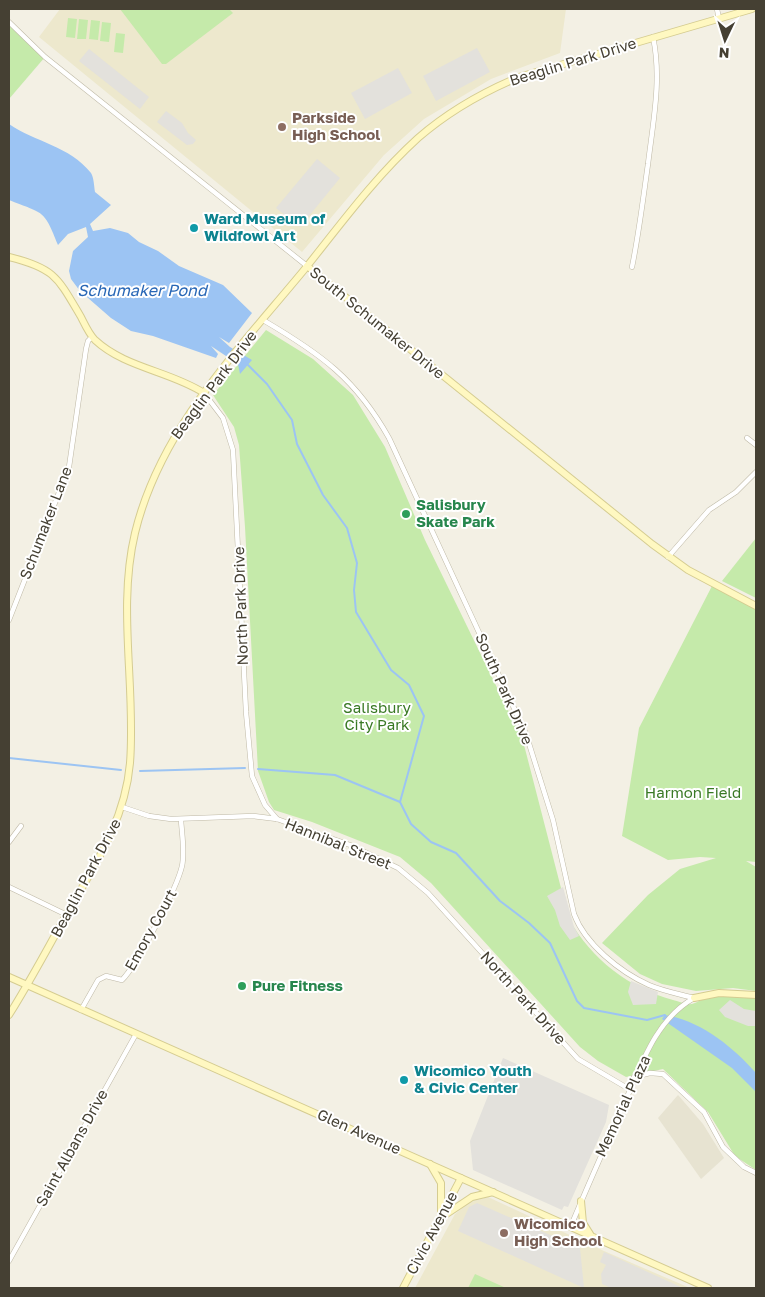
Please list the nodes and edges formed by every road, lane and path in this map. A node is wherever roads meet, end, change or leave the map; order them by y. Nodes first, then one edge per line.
1 (717, 9) edge
2 (752, 9) edge
3 (728, 12) edge
4 (720, 19) junction
5 (9, 22) edge
6 (653, 38) junction
7 (9, 257) edge
8 (307, 266) junction
9 (632, 267) dead end
10 (263, 320) junction
11 (92, 337) junction
12 (204, 393) junction
13 (747, 438) dead end
14 (756, 445) edge
15 (756, 472) edge
16 (668, 557) junction
17 (756, 606) edge
18 (9, 620) edge
19 (122, 807) junction
20 (277, 819) junction
21 (181, 820) junction
22 (21, 826) dead end
23 (9, 842) edge
24 (9, 887) edge
25 (428, 893) joint
26 (67, 915) junction
27 (9, 977) edge
28 (28, 986) junction
29 (756, 995) edge
30 (694, 998) junction
31 (81, 1010) junction
32 (9, 1015) edge
33 (136, 1034) junction
34 (634, 1076) junction
35 (629, 1089) junction
36 (429, 1163) junction
37 (756, 1173) edge
38 (461, 1178) junction
39 (494, 1192) junction
40 (581, 1202) junction
41 (441, 1217) junction
42 (571, 1226) junction
43 (593, 1237) junction
44 (9, 1261) edge
45 (403, 1288) edge
46 (708, 1288) edge

1 - 4 street
2 - 3 street, Beaglin Park Drive
3 - 4 street, Beaglin Park Drive
4 - 6 street, Beaglin Park Drive
5 - 8 street, South Schumaker Drive
6 - 8 street, Beaglin Park Drive
6 - 9 street
7 - 11 street
8 - 10 street, Beaglin Park Drive
8 - 16 street, South Schumaker Drive
10 - 12 street, Beaglin Park Drive
10 - 30 street, South Park Drive
11 - 12 street
11 - 18 street, Schumaker Lane
12 - 19 street, Beaglin Park Drive
12 - 20 street, North Park Drive
13 - 14 street
15 - 16 street
16 - 17 street, South Schumaker Drive
19 - 21 street, Hannibal Street
19 - 26 street, Beaglin Park Drive
20 - 21 street, Hannibal Street
20 - 25 street, Hannibal Street
21 - 31 street, Emory Court
22 - 23 street
24 - 26 street
25 - 35 street, North Park Drive
26 - 28 street, Beaglin Park Drive
27 - 28 street, Glen Avenue
28 - 31 street, Glen Avenue
28 - 32 street, Beaglin Park Drive
29 - 30 street, South Park Drive
30 - 34 street, Memorial Plaza
31 - 33 street, Glen Avenue
33 - 36 street, Glen Avenue
33 - 44 street, Saint Albans Drive
34 - 35 street, Memorial Plaza
34 - 37 street
35 - 40 street, Memorial Plaza
36 - 38 street, Glen Avenue
36 - 41 street
38 - 39 street, Glen Avenue
38 - 41 street, Civic Avenue
39 - 41 street
39 - 42 street, Glen Avenue
40 - 42 street, Memorial Plaza
40 - 43 street
41 - 45 street, Civic Avenue
42 - 43 street, Glen Avenue
43 - 46 street, Glen Avenue

